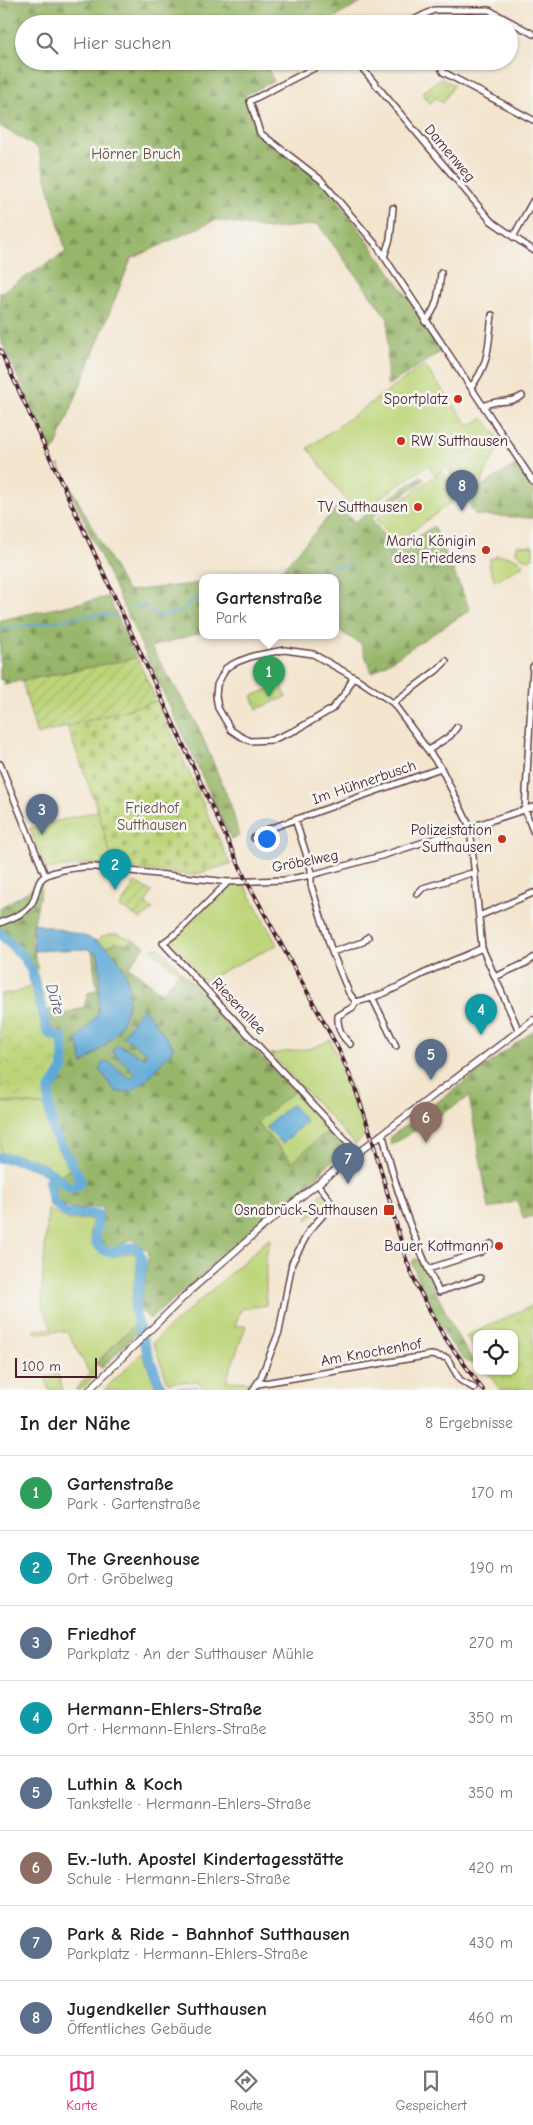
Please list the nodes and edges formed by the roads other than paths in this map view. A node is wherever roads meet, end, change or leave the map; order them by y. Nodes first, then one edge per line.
1 (423, 15) edge
2 (498, 15) edge
3 (518, 26) edge
4 (533, 34) edge
5 (310, 70) edge
6 (364, 70) edge
7 (442, 70) edge
8 (533, 120) edge
9 (533, 201) edge
10 (393, 208) dead end
11 (513, 237) junction
12 (533, 250) edge
13 (384, 257) junction
14 (441, 273) dead end
15 (492, 315) dead end
16 (426, 322) junction
17 (470, 388) junction
18 (522, 396) dead end
19 (483, 406) junction
20 (533, 481) edge
21 (446, 661) dead end
22 (533, 667) edge
23 (354, 677) junction
24 (532, 701) edge
25 (393, 702) junction
26 (457, 727) dead end
27 (429, 750) junction
28 (0, 764) edge
29 (441, 768) junction
30 (533, 807) edge
31 (525, 810) junction
32 (295, 819) junction
33 (470, 827) junction
34 (533, 831) edge
35 (254, 838) dead end
36 (475, 872) junction
37 (45, 875) junction
38 (311, 875) junction
39 (228, 882) junction
40 (533, 893) edge
41 (417, 894) dead end
42 (479, 916) junction
43 (0, 923) edge
44 (368, 937) dead end
45 (482, 948) junction
46 (332, 952) junction
47 (533, 958) edge
48 (495, 977) junction
49 (373, 999) junction
50 (356, 1002) junction
51 (533, 1020) edge
52 (520, 1032) junction
53 (350, 1044) dead end
54 (396, 1046) dead end
55 (381, 1134) junction
56 (357, 1152) junction
57 (318, 1185) junction
58 (491, 1244) dead end
59 (428, 1269) junction
60 (480, 1278) dead end
61 (258, 1384) junction
62 (474, 1388) dead end
63 (90, 1390) edge
64 (253, 1390) edge

1 - 2 street
3 - 4 street
5 - 13 street
6 - 11 street, Damenweg
7 - 8 street
9 - 11 street
10 - 13 street
11 - 12 street, Damenweg
13 - 16 street
14 - 16 street
15 - 17 street
16 - 17 street
17 - 19 street
18 - 19 street
19 - 20 street
21 - 25 street
22 - 24 street
23 - 23 street
23 - 25 street
24 - 31 street
25 - 27 street
26 - 27 street
27 - 29 street
28 - 37 street
29 - 32 street, Im Hühnerbusch
29 - 33 street
30 - 31 street, Gröbelweg
31 - 33 street, Gröbelweg
31 - 34 street
32 - 35 street, Im Hühnerbusch
32 - 38 street
33 - 36 street
33 - 38 street, Gröbelweg
36 - 41 street
36 - 42 street
37 - 39 street, Gröbelweg
37 - 43 street
38 - 39 street, Gröbelweg
38 - 46 street
39 - 56 street, Riesenallee
40 - 42 street
42 - 45 street
44 - 46 street
45 - 48 street
45 - 49 street
46 - 50 street
47 - 48 street
48 - 52 street
49 - 50 street
49 - 54 street
50 - 53 street
51 - 52 street
52 - 55 street
55 - 56 street
55 - 59 street
56 - 57 street
57 - 61 street
57 - 63 street
58 - 59 street
59 - 60 street
61 - 62 street, Am Knochenhof
61 - 64 street

